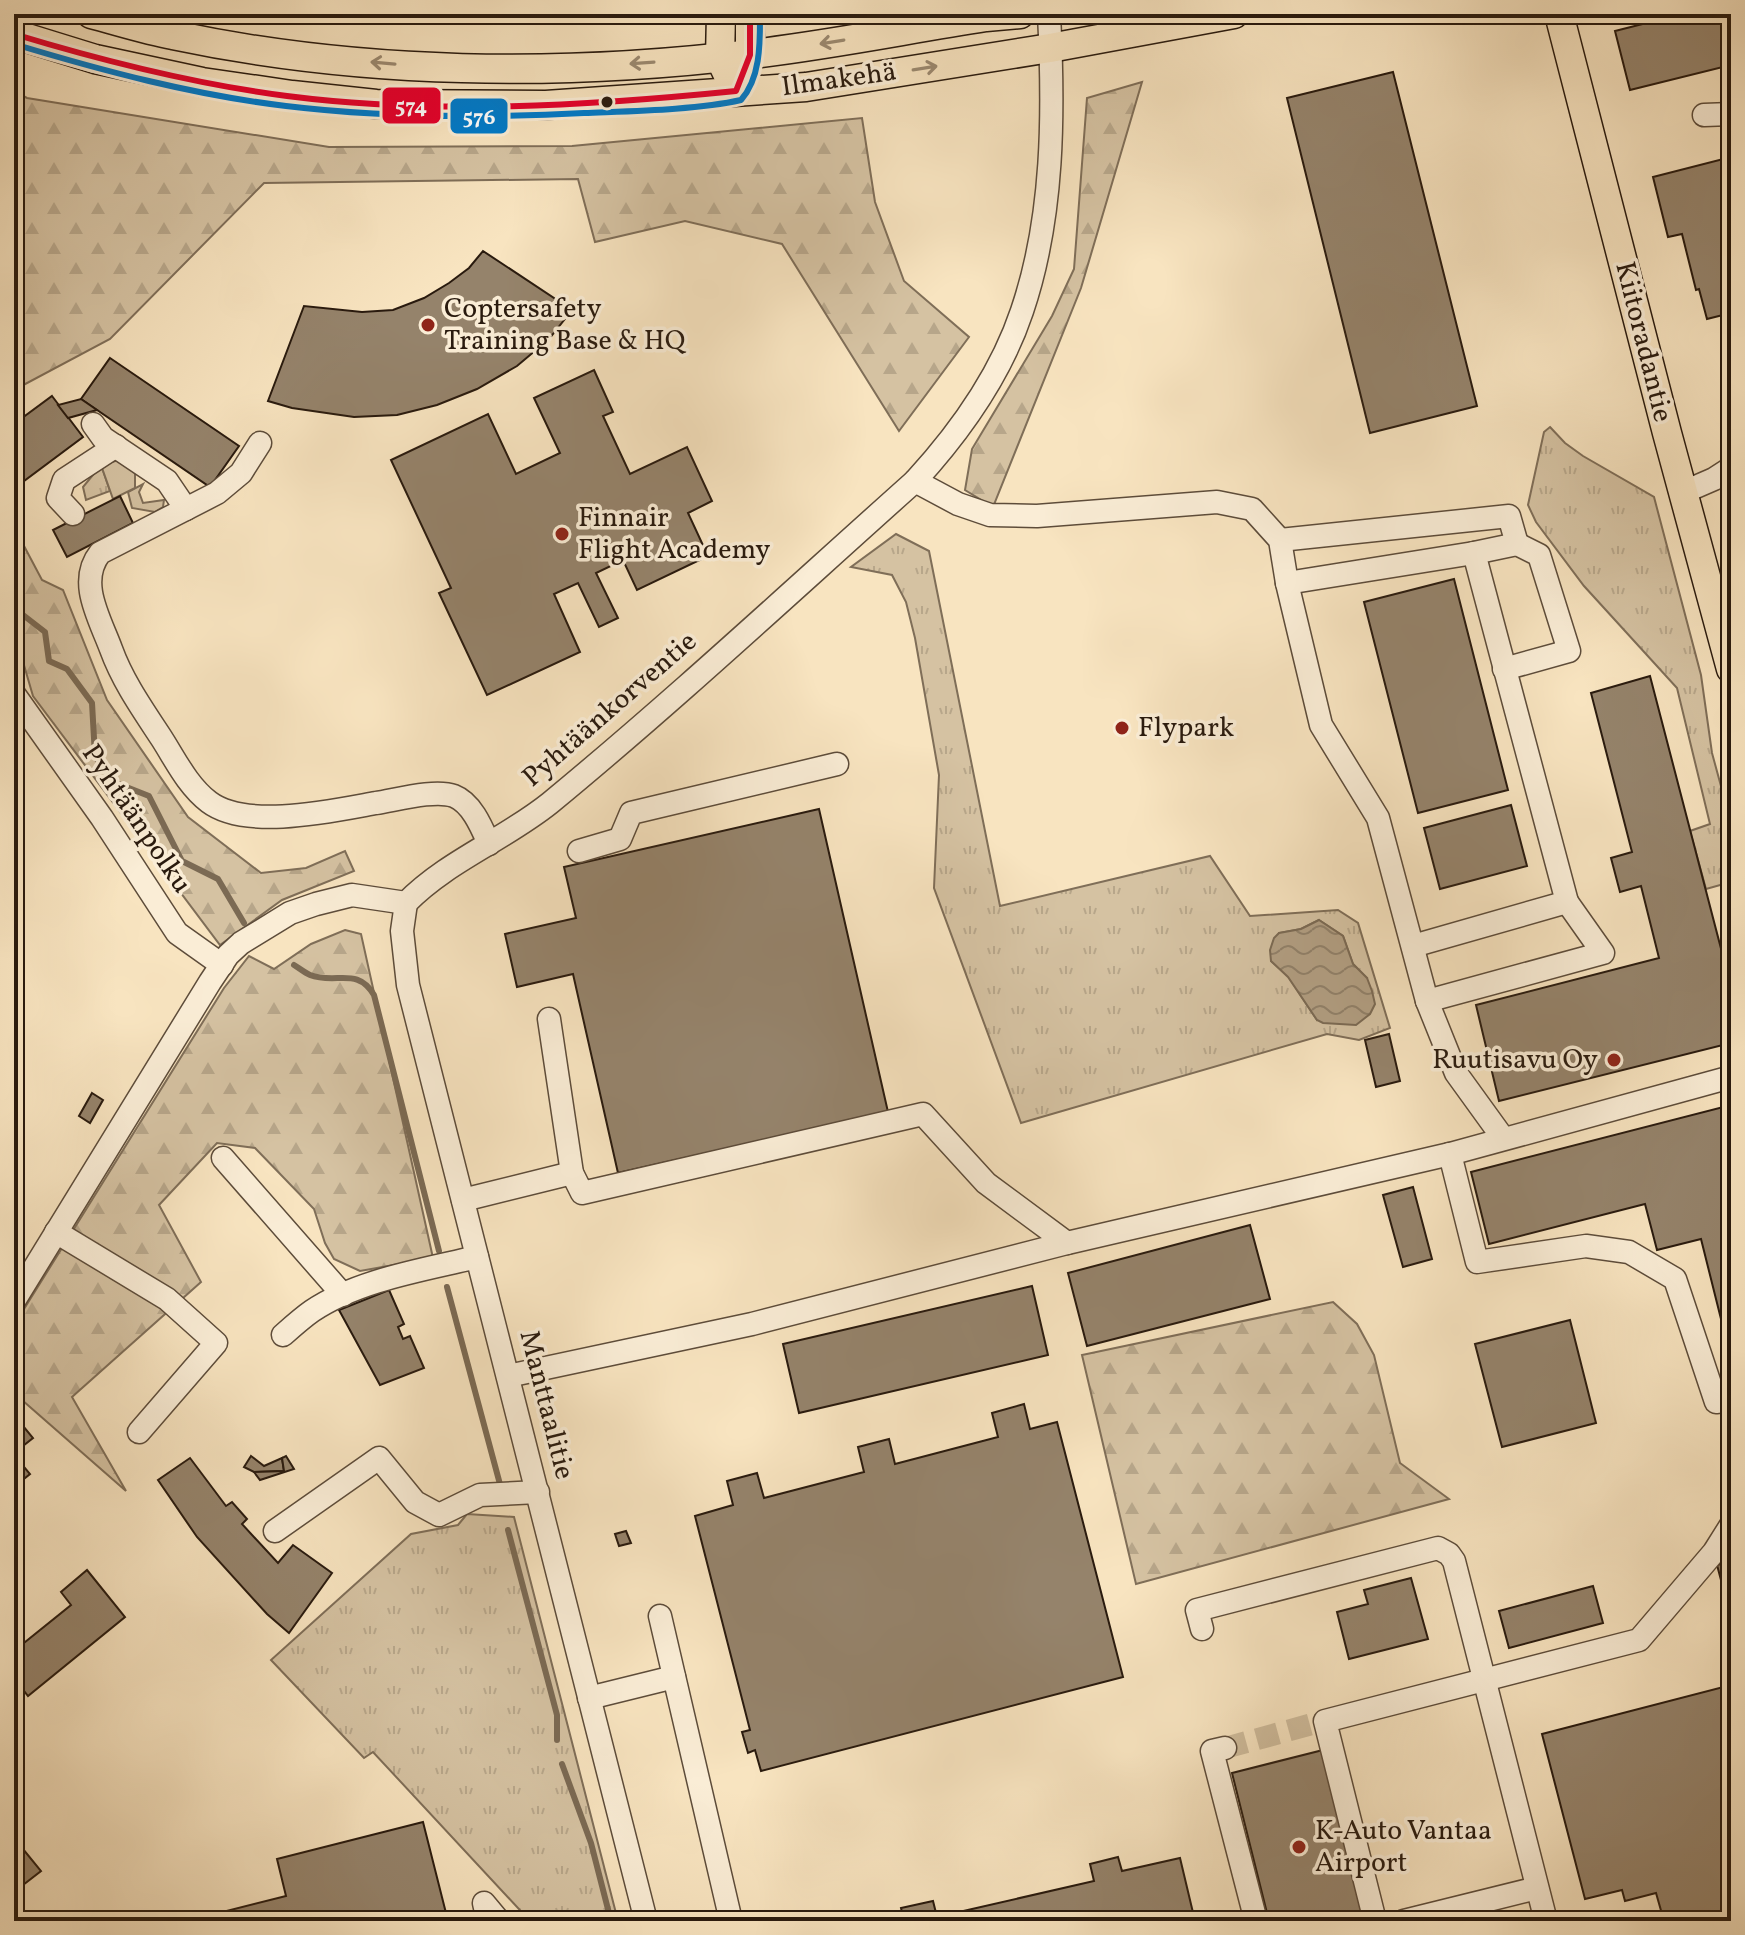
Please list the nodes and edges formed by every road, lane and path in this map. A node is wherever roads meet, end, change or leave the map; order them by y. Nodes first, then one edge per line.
1 (91, 14) edge
2 (721, 14) edge
3 (750, 14) edge
4 (1020, 14) edge
5 (1049, 14) edge
6 (1234, 14) edge
7 (1559, 14) edge
8 (14, 34) edge
9 (1050, 48) junction
10 (750, 55) junction
11 (720, 58) junction
12 (736, 91) junction
13 (1731, 114) edge
14 (1704, 115) dead end
15 (93, 424) dead end
16 (260, 443) dead end
17 (116, 446) junction
18 (1731, 468) edge
19 (915, 481) junction
20 (1684, 492) junction
21 (186, 509) junction
22 (73, 514) dead end
23 (1280, 540) junction
24 (1517, 544) junction
25 (1474, 553) junction
26 (1287, 583) junction
27 (1504, 669) junction
28 (1731, 669) edge
29 (14, 694) edge
30 (837, 764) dead end
31 (489, 844) junction
32 (579, 851) dead end
33 (1567, 902) junction
34 (406, 903) junction
35 (1413, 946) junction
36 (222, 965) junction
37 (1427, 1001) junction
38 (549, 1019) dead end
39 (1731, 1077) edge
40 (1503, 1138) junction
41 (1450, 1154) junction
42 (223, 1158) dead end
43 (572, 1173) junction
44 (463, 1200) junction
45 (56, 1232) junction
46 (1067, 1243) junction
47 (477, 1257) junction
48 (343, 1295) junction
49 (14, 1301) edge
50 (283, 1335) dead end
51 (508, 1376) junction
52 (1731, 1400) edge
53 (139, 1432) dead end
54 (538, 1492) junction
55 (1731, 1525) edge
56 (275, 1531) dead end
57 (660, 1616) dead end
58 (1202, 1629) dead end
59 (674, 1677) junction
60 (1483, 1680) junction
61 (589, 1698) junction
62 (1225, 1748) dead end
63 (1537, 1888) junction
64 (488, 1921) edge
65 (499, 1921) edge
66 (646, 1921) edge
67 (731, 1921) edge
68 (1256, 1921) edge
69 (1375, 1921) edge
70 (1404, 1921) edge
71 (1546, 1921) edge

11 -> 1 main road, Ilmakehä
2 - 11 main road
3 - 10 main road
4 -> 10 main road, Ilmakehä
5 - 9 street, Pyhtäänkorventie
6 - 9 main road, Ilmakehä
7 - 20 main road, Kiitoradantie
8 - 12 main road, Ilmakehä
12 -> 9 main road, Ilmakehä
9 - 19 street, Pyhtäänkorventie
10 - 11 main road, Ilmakehä
10 - 12 main road
11 - 12 main road
13 - 14 street
15 - 17 street
16 - 21 street
17 - 21 street
17 - 22 street
18 - 20 street
19 - 23 street
19 - 31 street, Pyhtäänkorventie
20 - 28 main road, Kiitoradantie
21 - 31 street
23 - 24 street
23 - 26 street
24 - 25 street
24 - 27 street
25 - 26 street
25 - 27 street
26 - 35 street
27 - 33 street
29 - 36 street, Pyhtäänpolku
30 - 32 street
31 - 34 street, Pyhtäänkorventie
33 - 35 street
33 - 37 street
34 - 36 street
34 - 44 street, Manttaalitie
35 - 37 street
36 - 45 street
37 - 40 street
38 - 43 street
39 - 40 street
40 - 41 street
41 - 46 street
41 - 52 street
42 - 48 street
43 - 44 street
43 - 46 street
44 - 47 street, Manttaalitie
45 - 49 street
45 - 53 street
46 - 51 street
47 - 48 street
47 - 51 street, Manttaalitie
48 - 50 street
51 - 54 street, Manttaalitie
54 - 56 street
54 - 61 street, Manttaalitie
55 - 60 street
57 - 59 street
58 - 60 street
59 - 61 street
59 - 67 street
60 - 63 street
60 - 69 street
61 - 66 street, Manttaalitie
62 - 68 street
63 - 70 street
63 - 71 street
64 - 65 street

